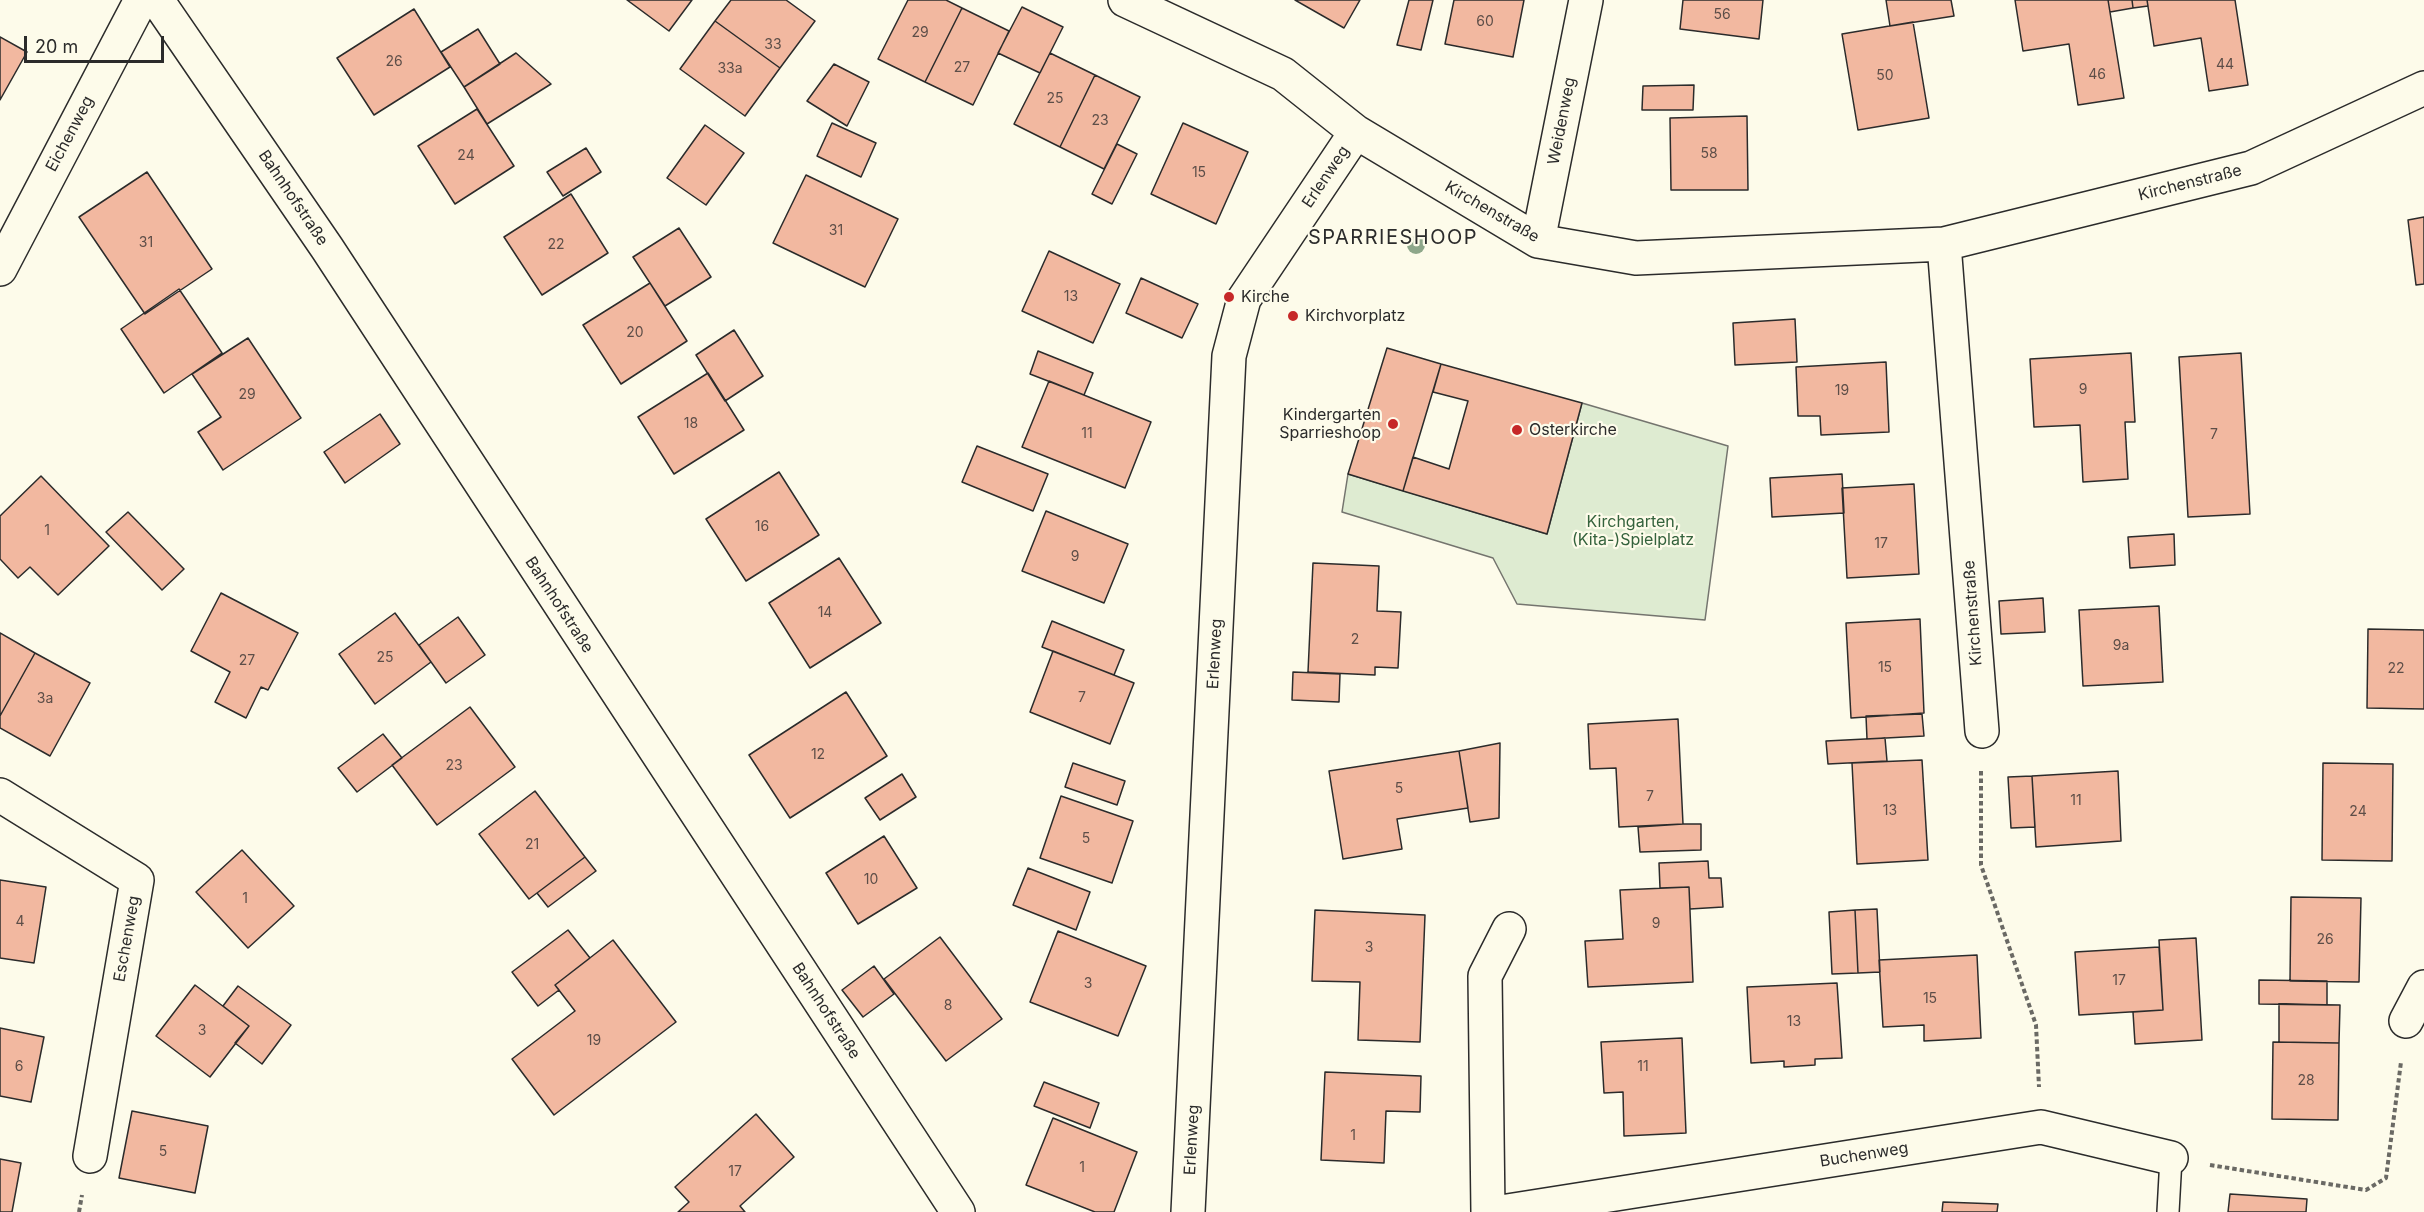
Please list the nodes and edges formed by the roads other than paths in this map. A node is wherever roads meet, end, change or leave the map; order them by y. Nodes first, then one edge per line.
1 (141, 0) edge
2 (157, 0) edge
3 (1125, 0) edge
4 (1586, 0) edge
5 (2424, 88) edge
6 (1356, 132) junction
7 (1538, 241) junction
8 (1944, 244) junction
9 (0, 269) edge
10 (1982, 731) road end
11 (0, 795) edge
12 (1509, 928) dead end
13 (2424, 987) edge
14 (2406, 1021) road end
15 (90, 1156) dead end
16 (2171, 1158) joint
17 (958, 1212) edge
18 (1188, 1212) edge
19 (1488, 1212) edge
20 (1501, 1212) edge
21 (2168, 1212) edge

1 - 9 street, Eichenweg
2 - 17 street, Bahnhofstraße
3 - 6 street, Kirchenstraße
4 - 7 street, Weidenweg
5 - 8 street, Kirchenstraße
6 - 7 street, Kirchenstraße
6 - 18 street, Erlenweg
7 - 8 street, Kirchenstraße
8 - 10 street, Kirchenstraße
11 - 15 street, Eschenweg
12 - 19 street
13 - 14 street
16 - 20 street, Buchenweg
16 - 21 lane

